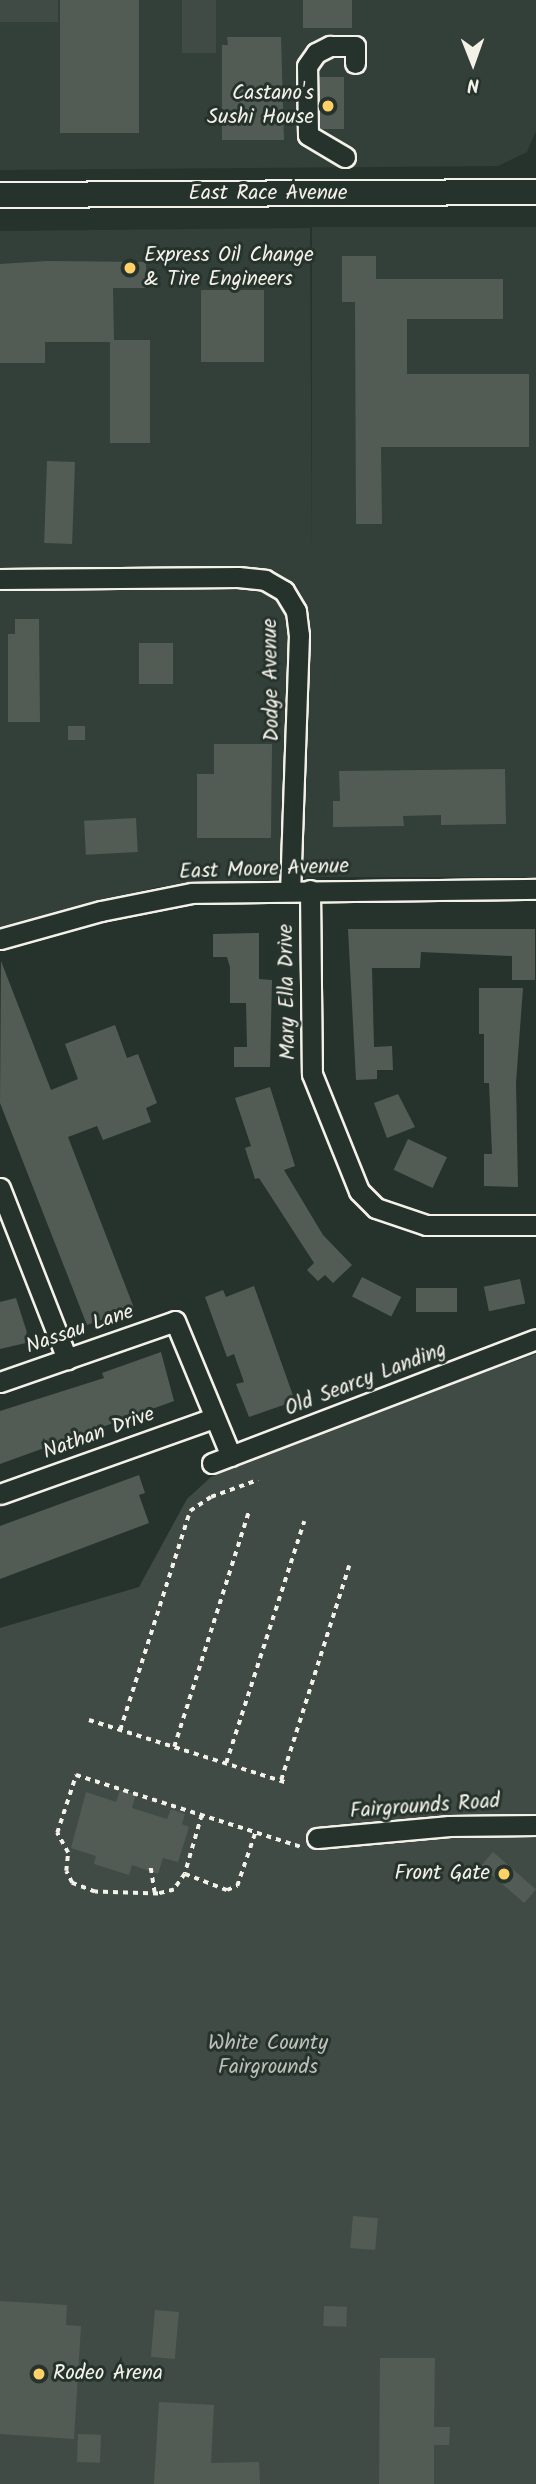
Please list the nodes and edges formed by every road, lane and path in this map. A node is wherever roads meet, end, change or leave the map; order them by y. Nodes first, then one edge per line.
1 (355, 63) dead end
2 (345, 157) dead end
3 (536, 192) edge
4 (0, 195) edge
5 (0, 579) edge
6 (536, 889) edge
7 (290, 890) junction
8 (310, 890) junction
9 (0, 939) edge
10 (0, 1188) edge
11 (536, 1225) edge
12 (536, 1339) edge
13 (67, 1359) junction
14 (0, 1382) edge
15 (212, 1418) junction
16 (231, 1456) junction
17 (212, 1463) dead end
18 (258, 1480) dead end
19 (0, 1494) edge
20 (249, 1511) dead end
21 (304, 1521) dead end
22 (349, 1565) dead end
23 (89, 1720) dead end
24 (120, 1730) junction
25 (174, 1747) junction
26 (226, 1763) junction
27 (202, 1815) junction
28 (536, 1825) edge
29 (256, 1832) junction
30 (314, 1844) joint
31 (152, 1868) dead end
32 (185, 1874) junction
33 (155, 1894) junction

1 - 2 street
3 - 4 main road, East Race Avenue
5 - 7 street, Dodge Avenue
6 - 8 street, East Moore Avenue
7 - 8 street, East Moore Avenue
7 - 9 street, East Moore Avenue
8 - 11 street, Mary Ella Drive
10 - 13 street
12 - 16 street, Old Searcy Landing
13 - 14 street, Nassau Lane
13 - 15 street, Nassau Lane
15 - 16 street
15 - 19 street, Nathan Drive
16 - 17 street, Old Searcy Landing
18 - 24 path
20 - 25 path
21 - 26 path
22 - 26 path
23 - 24 path
24 - 25 path
25 - 26 path
27 - 29 path
27 - 32 path
27 - 33 path
28 - 30 street, Fairgrounds Road
29 - 30 path
29 - 32 path
31 - 33 path
32 - 33 path

